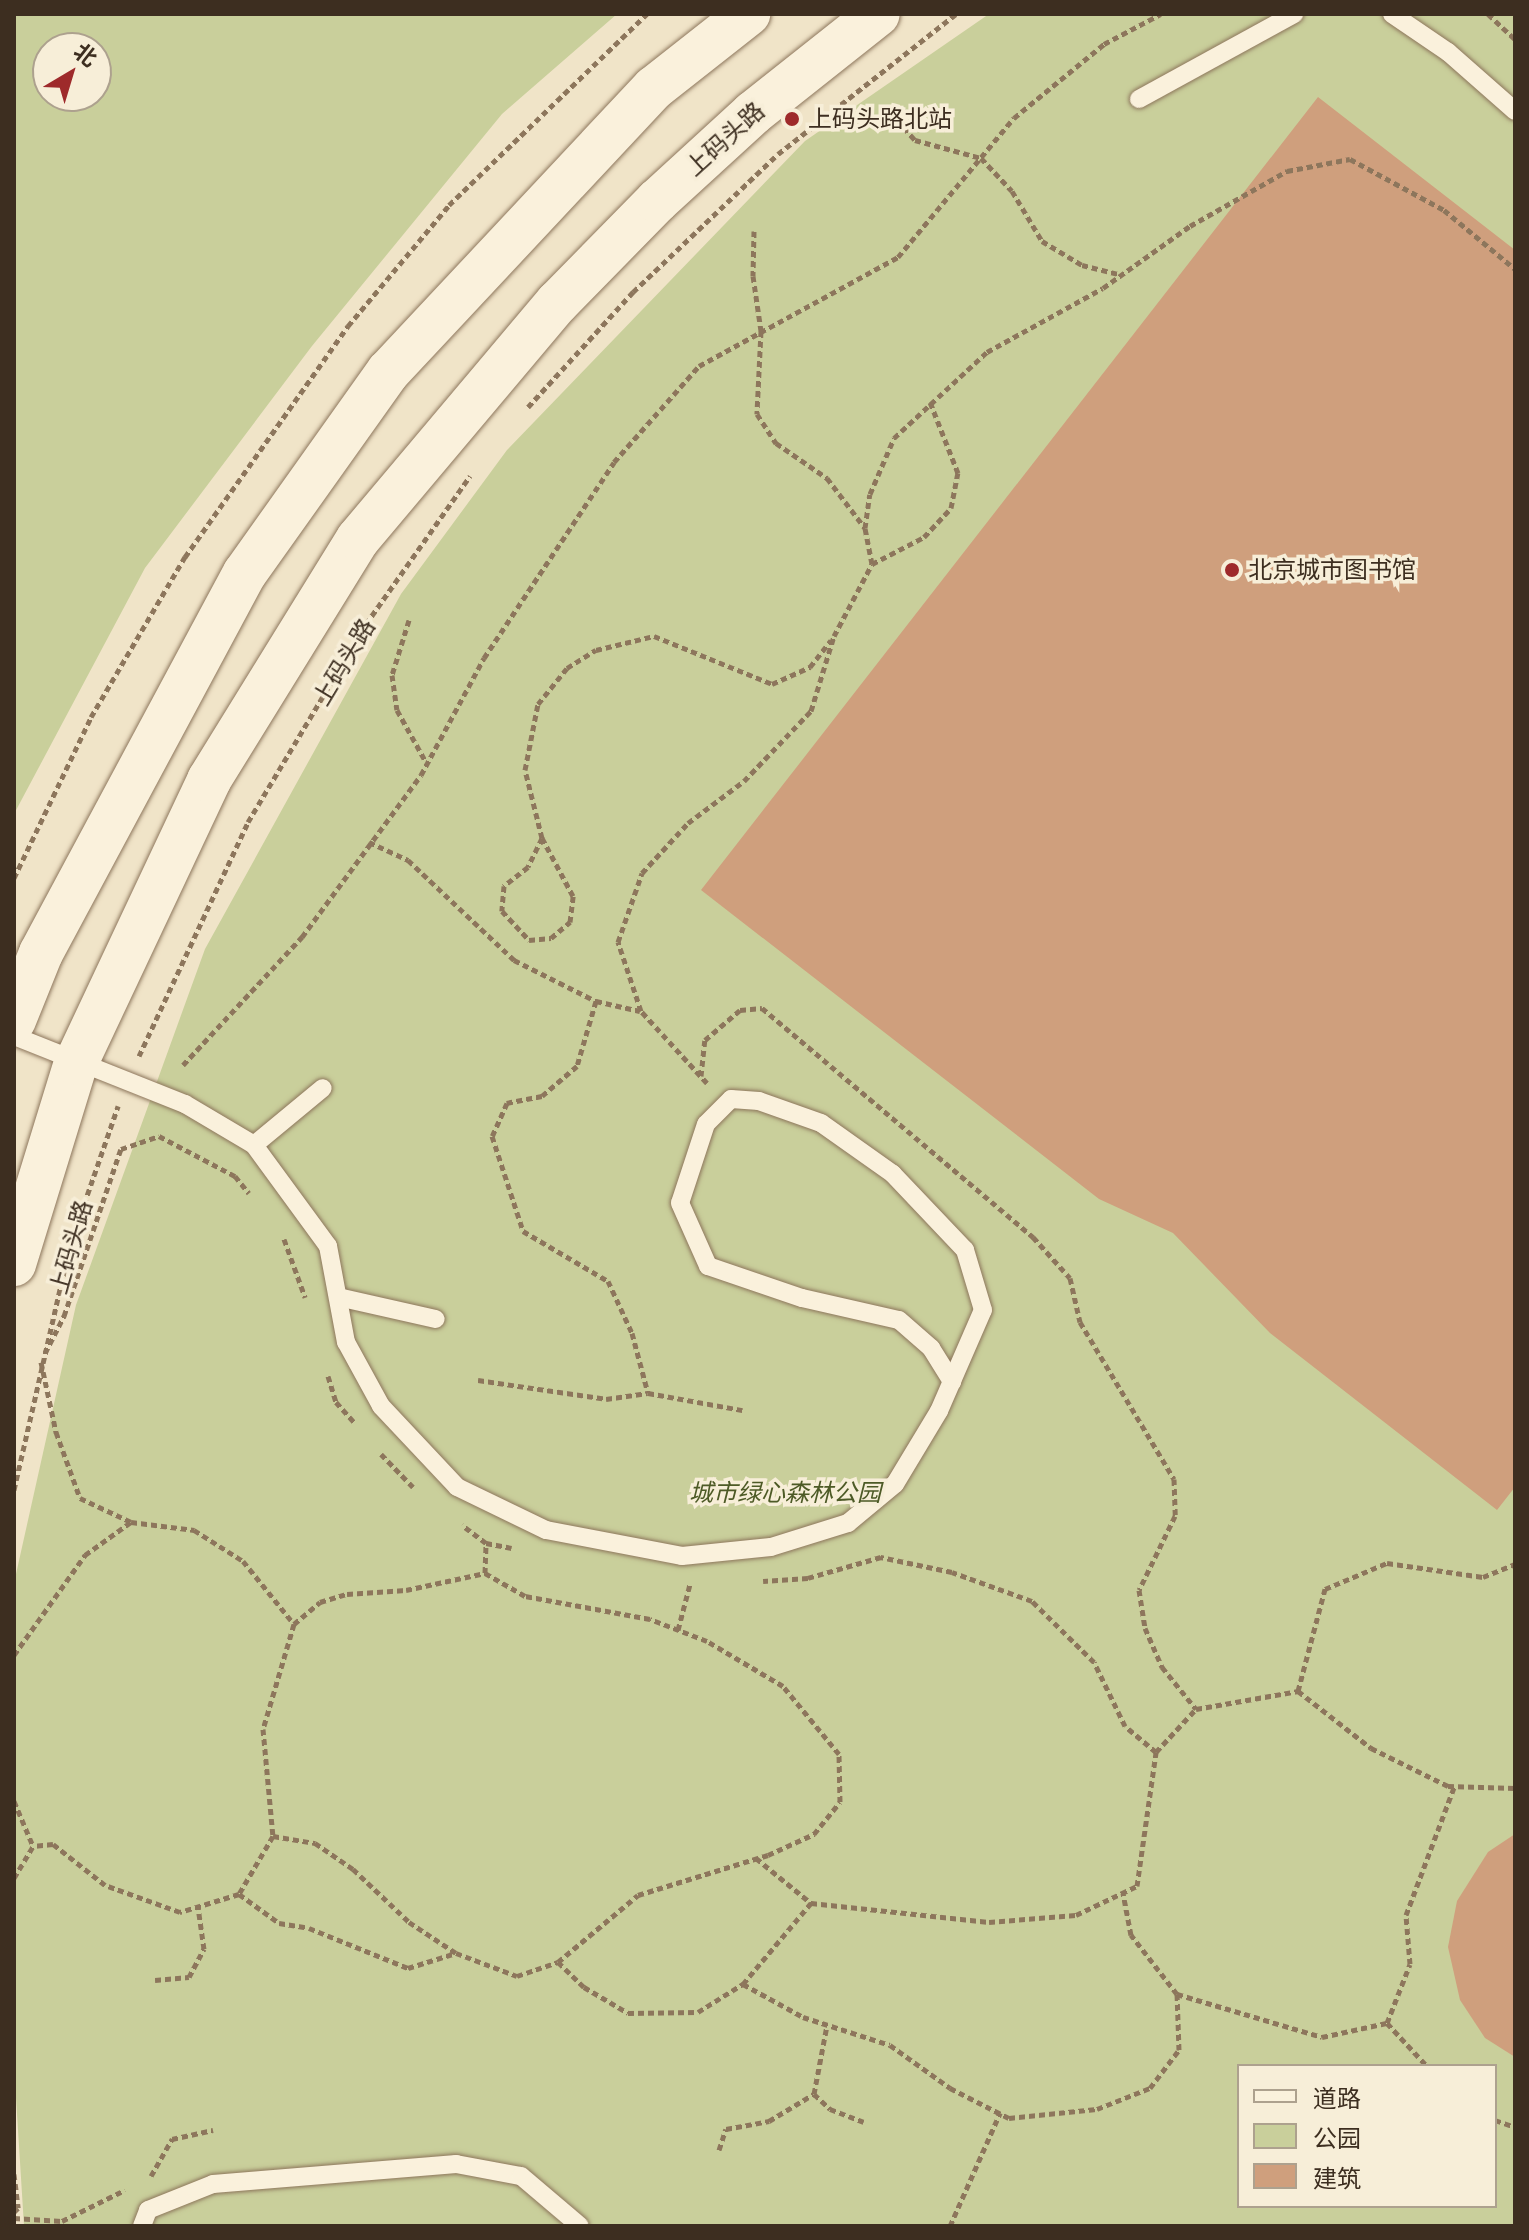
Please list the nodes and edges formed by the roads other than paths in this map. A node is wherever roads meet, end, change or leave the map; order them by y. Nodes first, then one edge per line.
1 (748, 14) edge
2 (878, 14) edge
3 (1294, 14) edge
4 (1392, 14) edge
5 (1139, 99) dead end
6 (1515, 111) edge
7 (14, 1020) edge
8 (14, 1036) edge
9 (76, 1063) junction
10 (323, 1088) dead end
11 (254, 1145) junction
12 (14, 1264) edge
13 (338, 1297) junction
14 (436, 1319) dead end
15 (952, 1382) junction
16 (142, 2226) edge
17 (580, 2226) edge

1 - 7 main road
2 - 9 main road, 上码头路
3 - 5 lane
4 - 6 lane
8 - 9 lane
9 - 11 lane
9 - 12 main road, 上码头路
10 - 11 lane
11 - 13 lane
13 - 14 lane
13 - 15 lane
15 - 15 lane
16 - 17 lane

